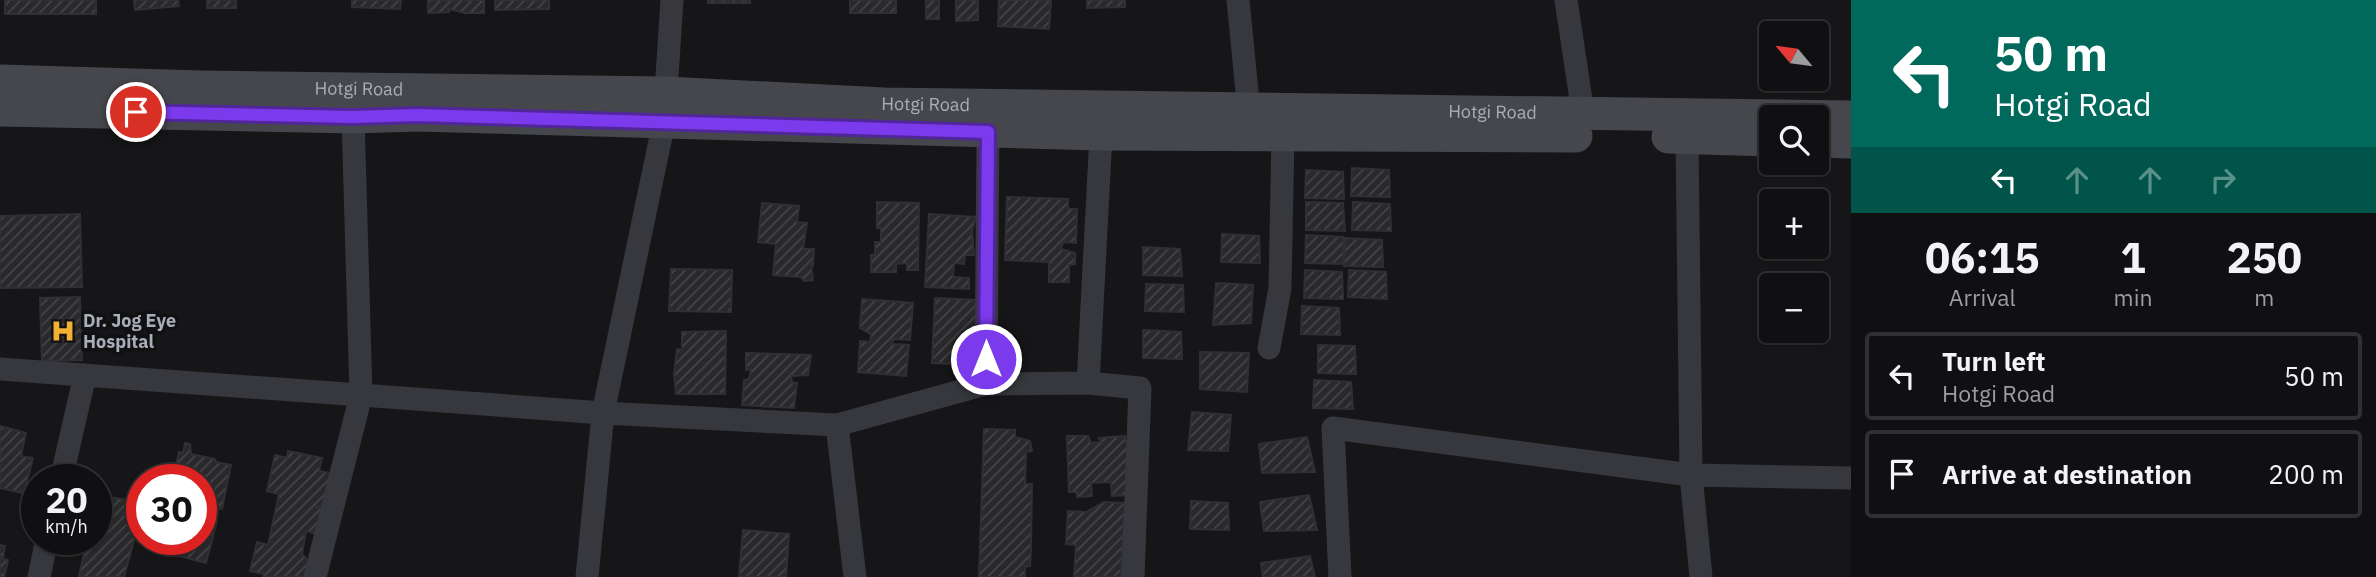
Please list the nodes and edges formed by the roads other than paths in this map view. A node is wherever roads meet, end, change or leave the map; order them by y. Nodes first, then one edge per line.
1 (672, 0) edge
2 (1238, 0) edge
3 (1566, 0) edge
4 (0, 81) edge
5 (665, 108) junction
6 (0, 110) edge
7 (1583, 113) junction
8 (353, 117) junction
9 (1851, 117) edge
10 (1261, 126) junction
11 (988, 132) junction
12 (1101, 134) junction
13 (1686, 137) junction
14 (1759, 140) edge
15 (1829, 141) edge
16 (1851, 142) edge
17 (1269, 348) dead end
18 (0, 369) edge
19 (85, 375) junction
20 (1088, 383) junction
21 (986, 384) junction
22 (361, 395) junction
23 (603, 413) junction
24 (837, 425) junction
25 (65, 464) edge
26 (1691, 475) junction
27 (1851, 478) edge
28 (44, 555) edge
29 (39, 577) edge
30 (315, 577) edge
31 (587, 577) edge
32 (855, 577) edge
33 (1133, 577) edge
34 (1340, 577) edge
35 (1701, 577) edge

1 - 5 street
2 - 10 street
3 - 7 street
4 - 5 main road, Hotgi Road
5 - 8 main road, Hotgi Road
5 - 10 main road, Hotgi Road
5 - 11 main road, Hotgi Road
5 - 23 street
6 - 8 main road, Hotgi Road
7 - 9 main road, Hotgi Road
7 - 10 main road, Hotgi Road
8 - 22 street
10 - 12 main road, Hotgi Road
10 - 13 main road, Hotgi Road
10 - 17 street
11 - 12 main road, Hotgi Road
11 - 21 street
12 - 20 street
13 - 14 main road, Hotgi Road
13 - 26 street
15 - 16 main road
18 - 19 street
19 - 22 street
19 - 25 street
20 - 21 street
20 - 33 street
21 - 24 street
22 - 23 street
22 - 30 street
23 - 24 street
23 - 31 street
24 - 32 street
26 - 27 street
26 - 34 street
26 - 35 street
28 - 29 street

